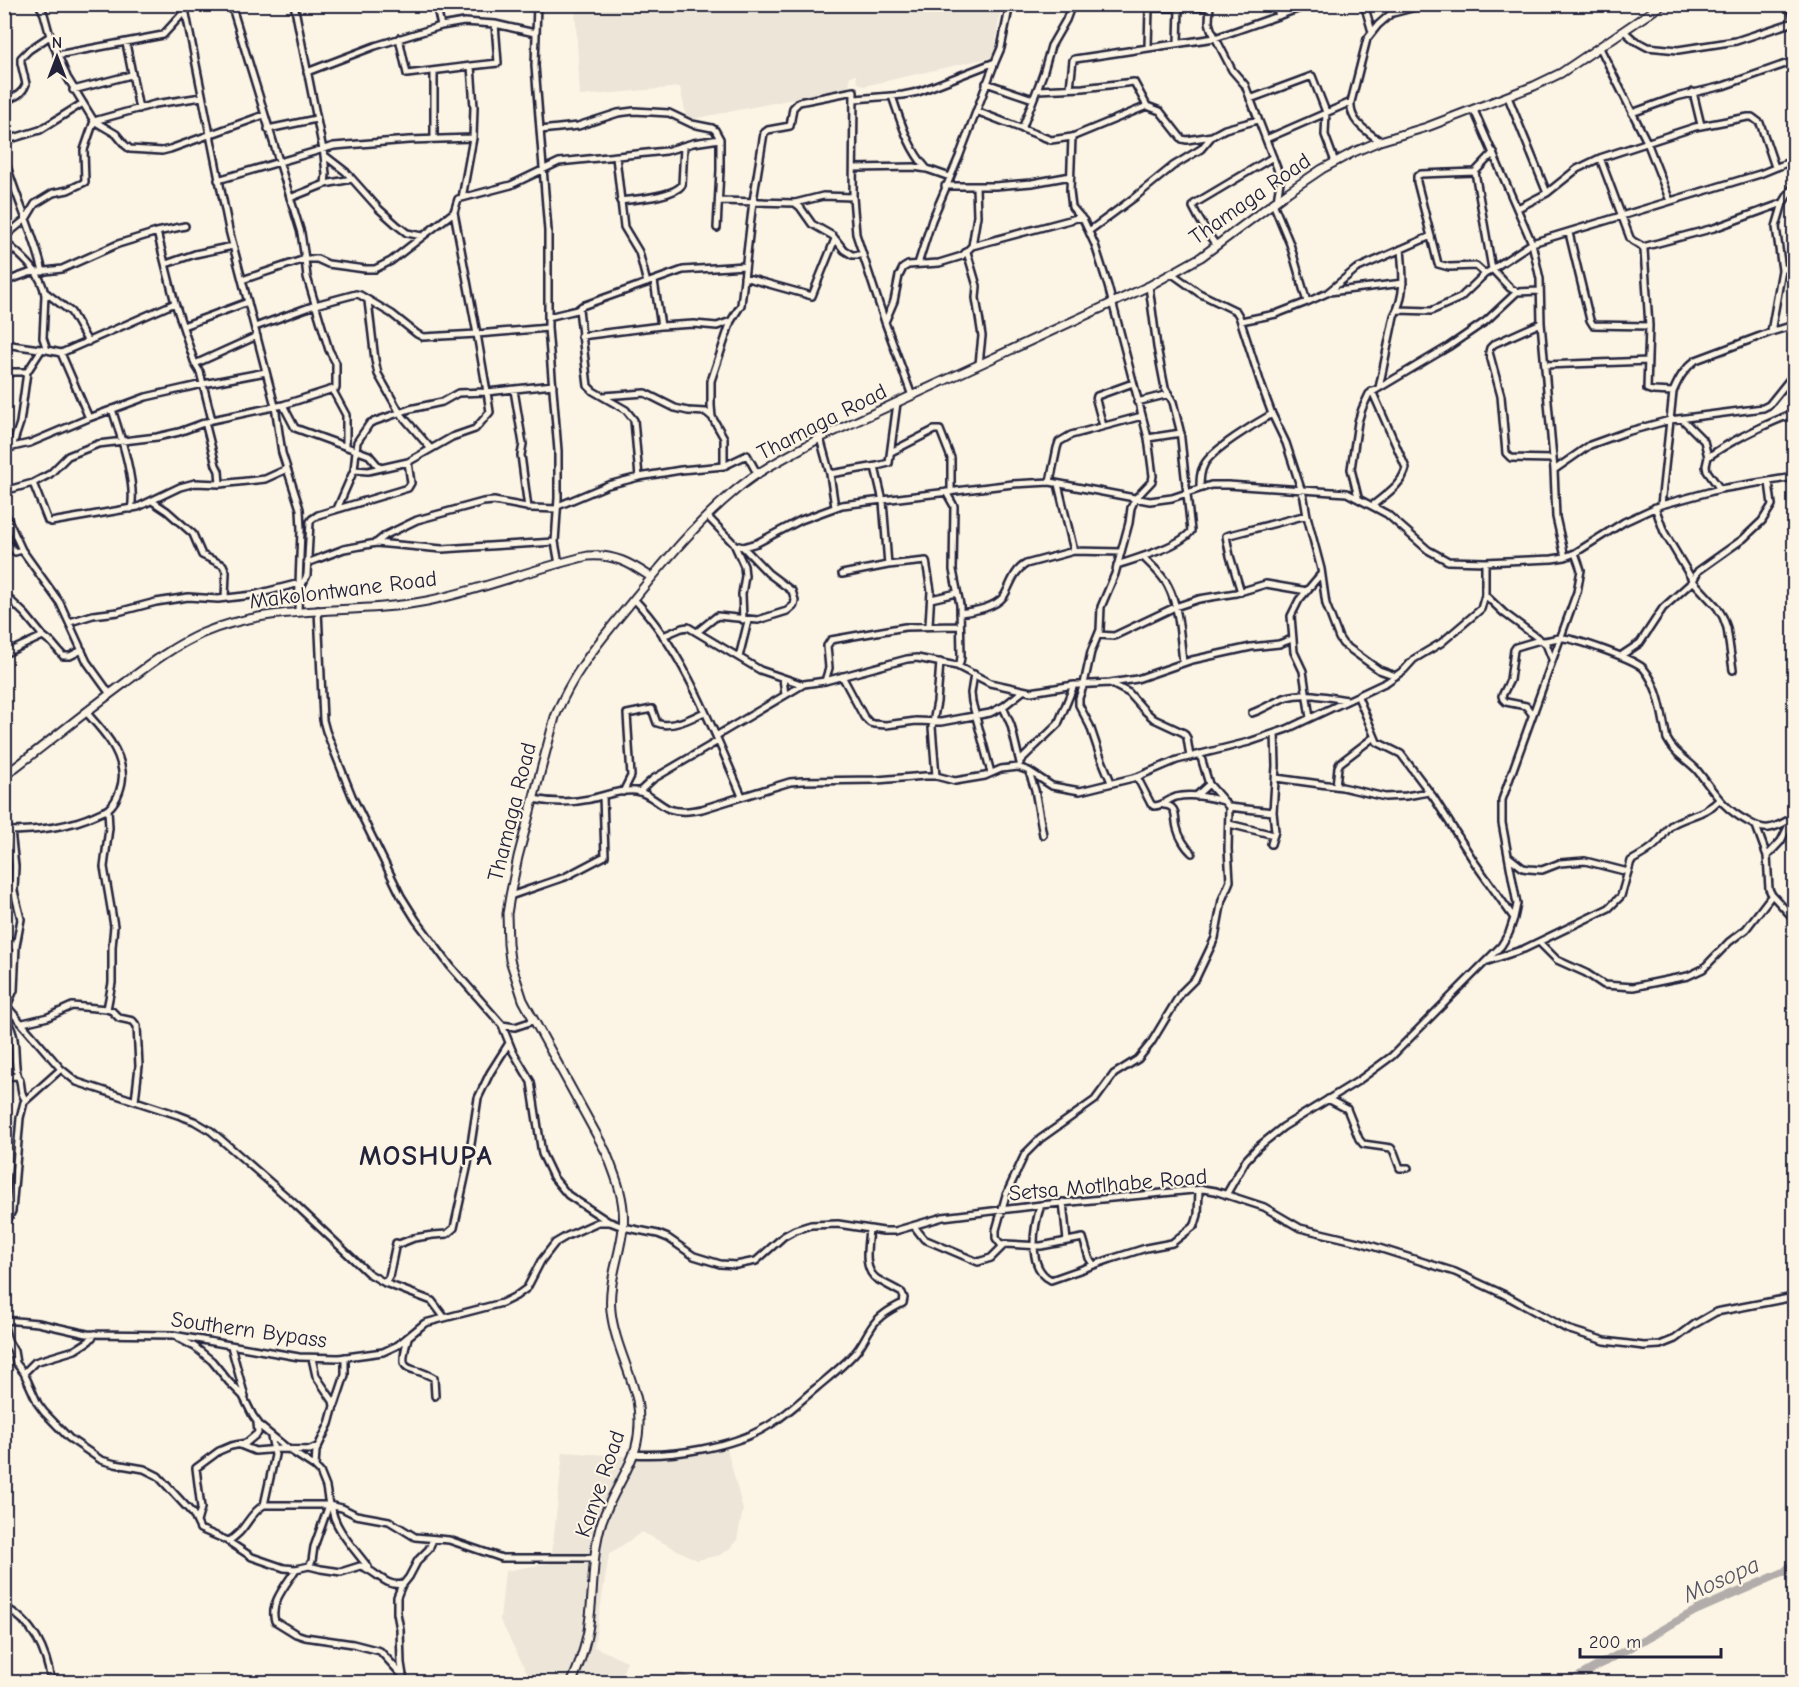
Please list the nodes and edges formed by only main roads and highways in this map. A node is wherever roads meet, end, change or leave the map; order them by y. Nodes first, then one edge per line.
1 (1660, 5) edge
2 (651, 577) junction
3 (4, 776) edge
4 (623, 1227) joint
5 (572, 1683) edge

1 - 2 main road, Thamaga Road
2 - 3 main road, Makolontwane Road
2 - 4 main road, Thamaga Road
4 - 5 main road, Kanye Road

